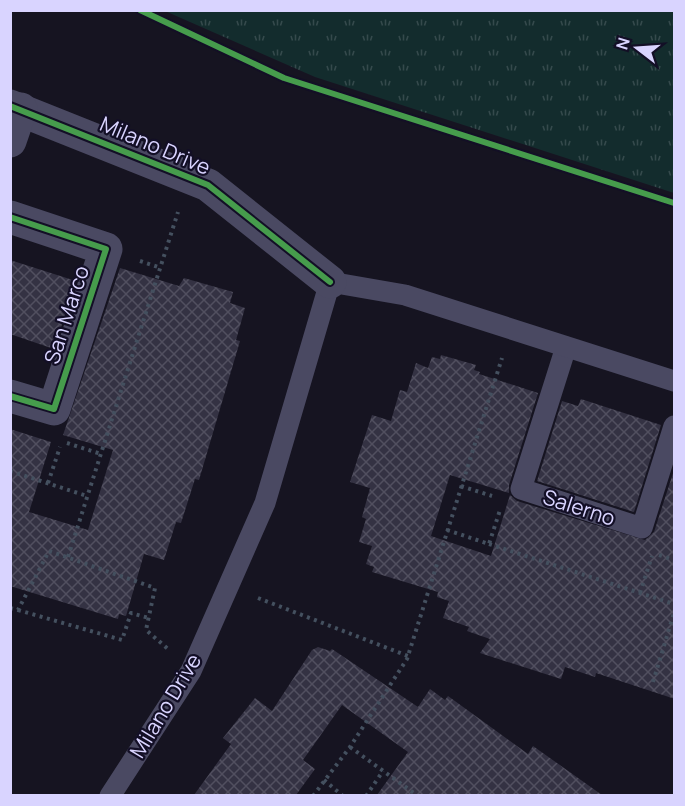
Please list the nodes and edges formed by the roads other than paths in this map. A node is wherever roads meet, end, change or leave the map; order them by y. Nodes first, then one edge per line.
1 (16, 107) edge
2 (10, 141) edge
3 (10, 217) edge
4 (330, 282) junction
5 (566, 347) junction
6 (675, 381) edge
7 (10, 396) edge
8 (675, 426) edge
9 (110, 795) edge

1 - 2 street
1 - 4 street, Milano Drive
3 - 7 street, San Marco
4 - 5 lane
4 - 9 lane, Milano Drive
5 - 6 lane
5 - 8 lane, Salerno

